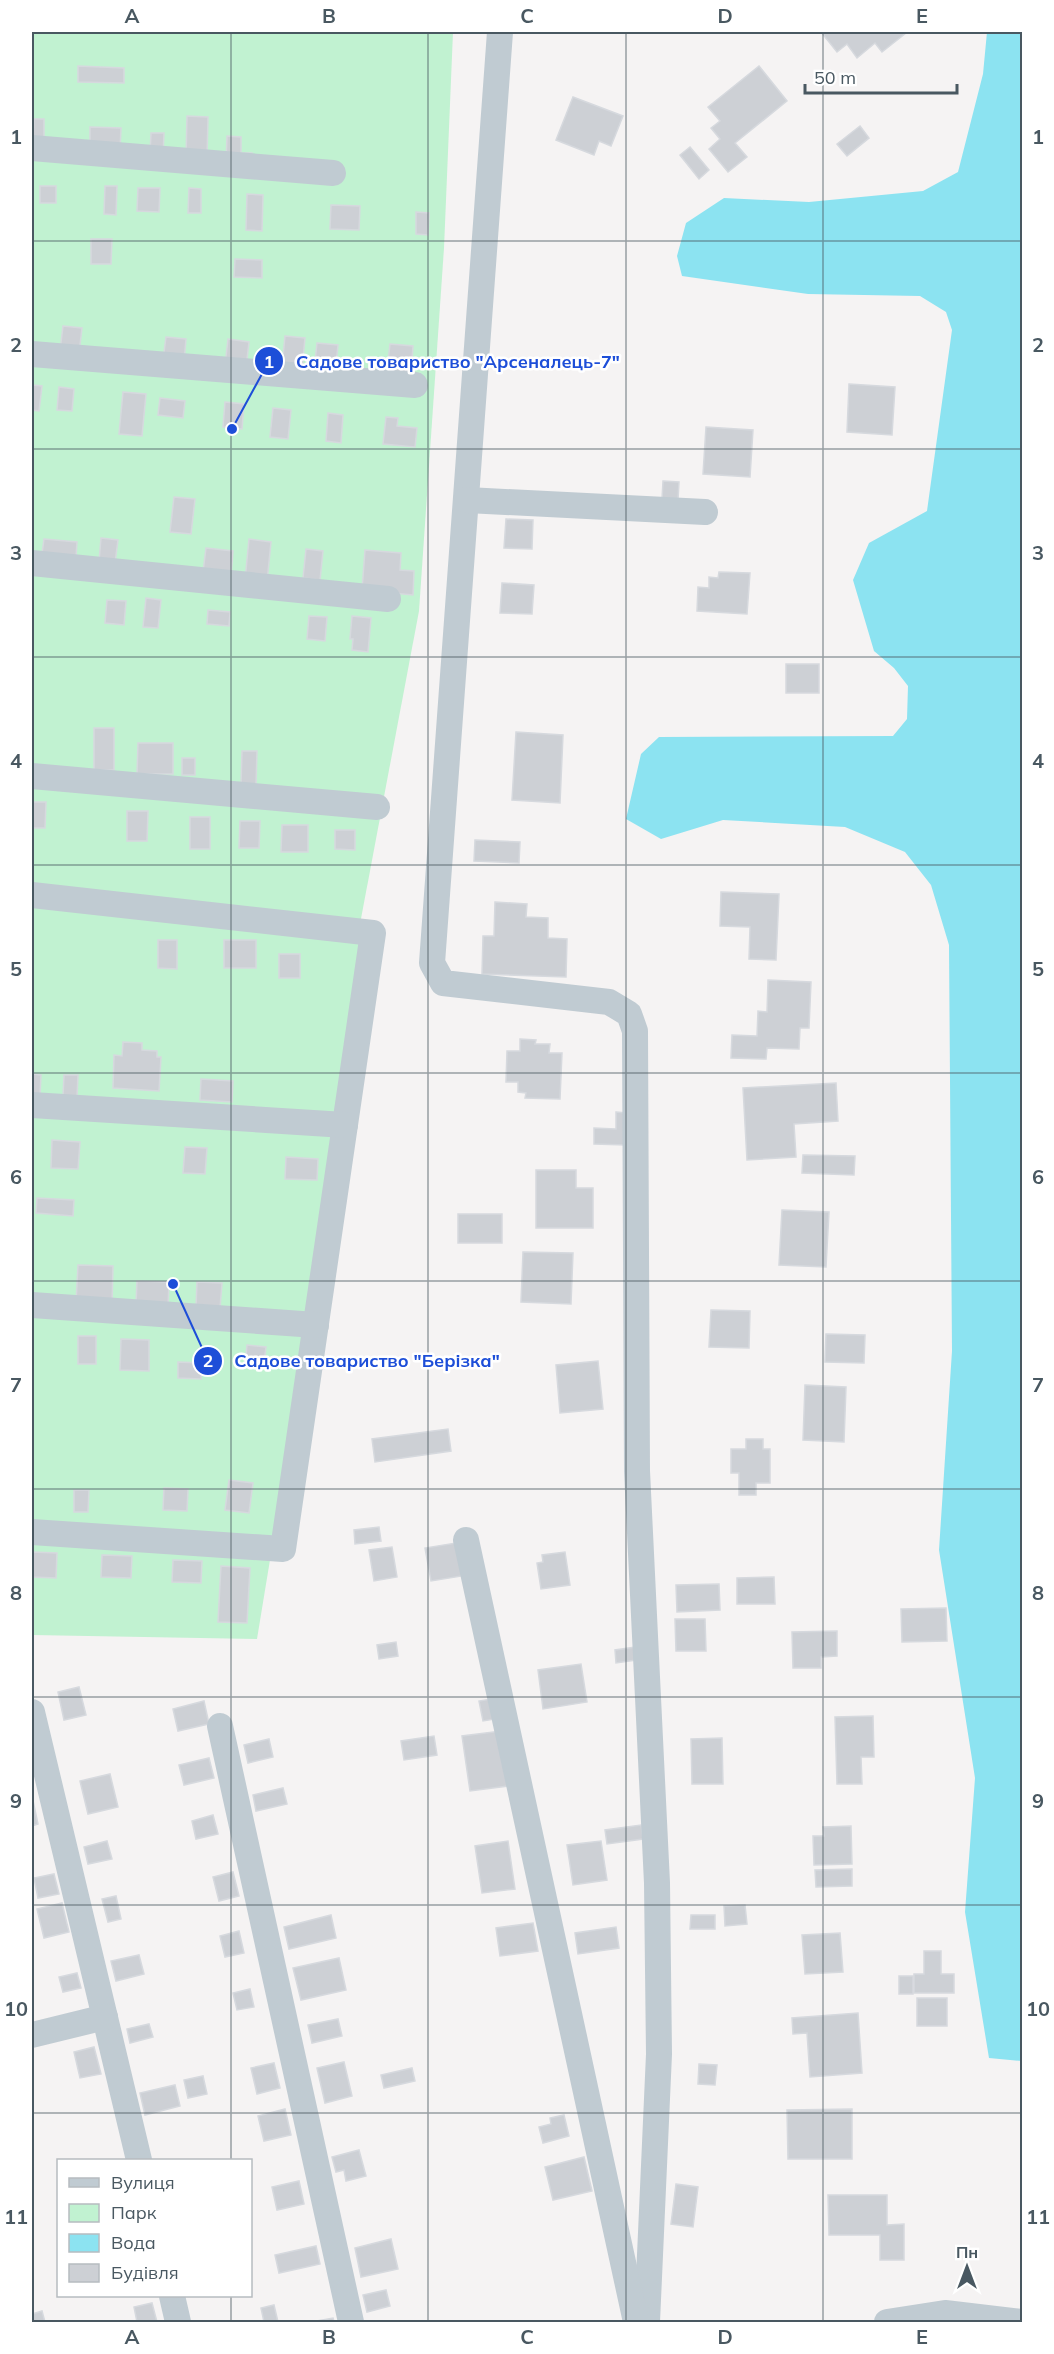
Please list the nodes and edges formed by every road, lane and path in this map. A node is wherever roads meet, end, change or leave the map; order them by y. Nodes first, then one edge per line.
1 (500, 32) edge
2 (32, 148) edge
3 (333, 173) dead end
4 (32, 354) edge
5 (415, 385) dead end
6 (467, 500) junction
7 (705, 512) dead end
8 (32, 563) edge
9 (388, 599) dead end
10 (32, 776) edge
11 (377, 807) dead end
12 (32, 895) edge
13 (32, 1105) edge
14 (345, 1125) junction
15 (32, 1305) edge
16 (316, 1325) junction
17 (32, 1532) edge
18 (466, 1540) dead end
19 (32, 1712) edge
20 (220, 1726) dead end
21 (105, 2017) junction
22 (32, 2035) edge
23 (139, 2159) edge
24 (172, 2297) edge
25 (178, 2322) edge
26 (351, 2322) edge
27 (636, 2322) edge
28 (647, 2322) edge
29 (887, 2322) edge
30 (1023, 2322) edge

1 - 6 street
2 - 3 street
4 - 5 street
6 - 7 street
6 - 28 street
8 - 9 street
10 - 11 street
12 - 14 street
13 - 14 street
14 - 16 street
15 - 16 street
16 - 17 street
18 - 27 street
19 - 21 street
20 - 26 street
21 - 22 street
21 - 23 street
24 - 25 street
29 - 30 street

